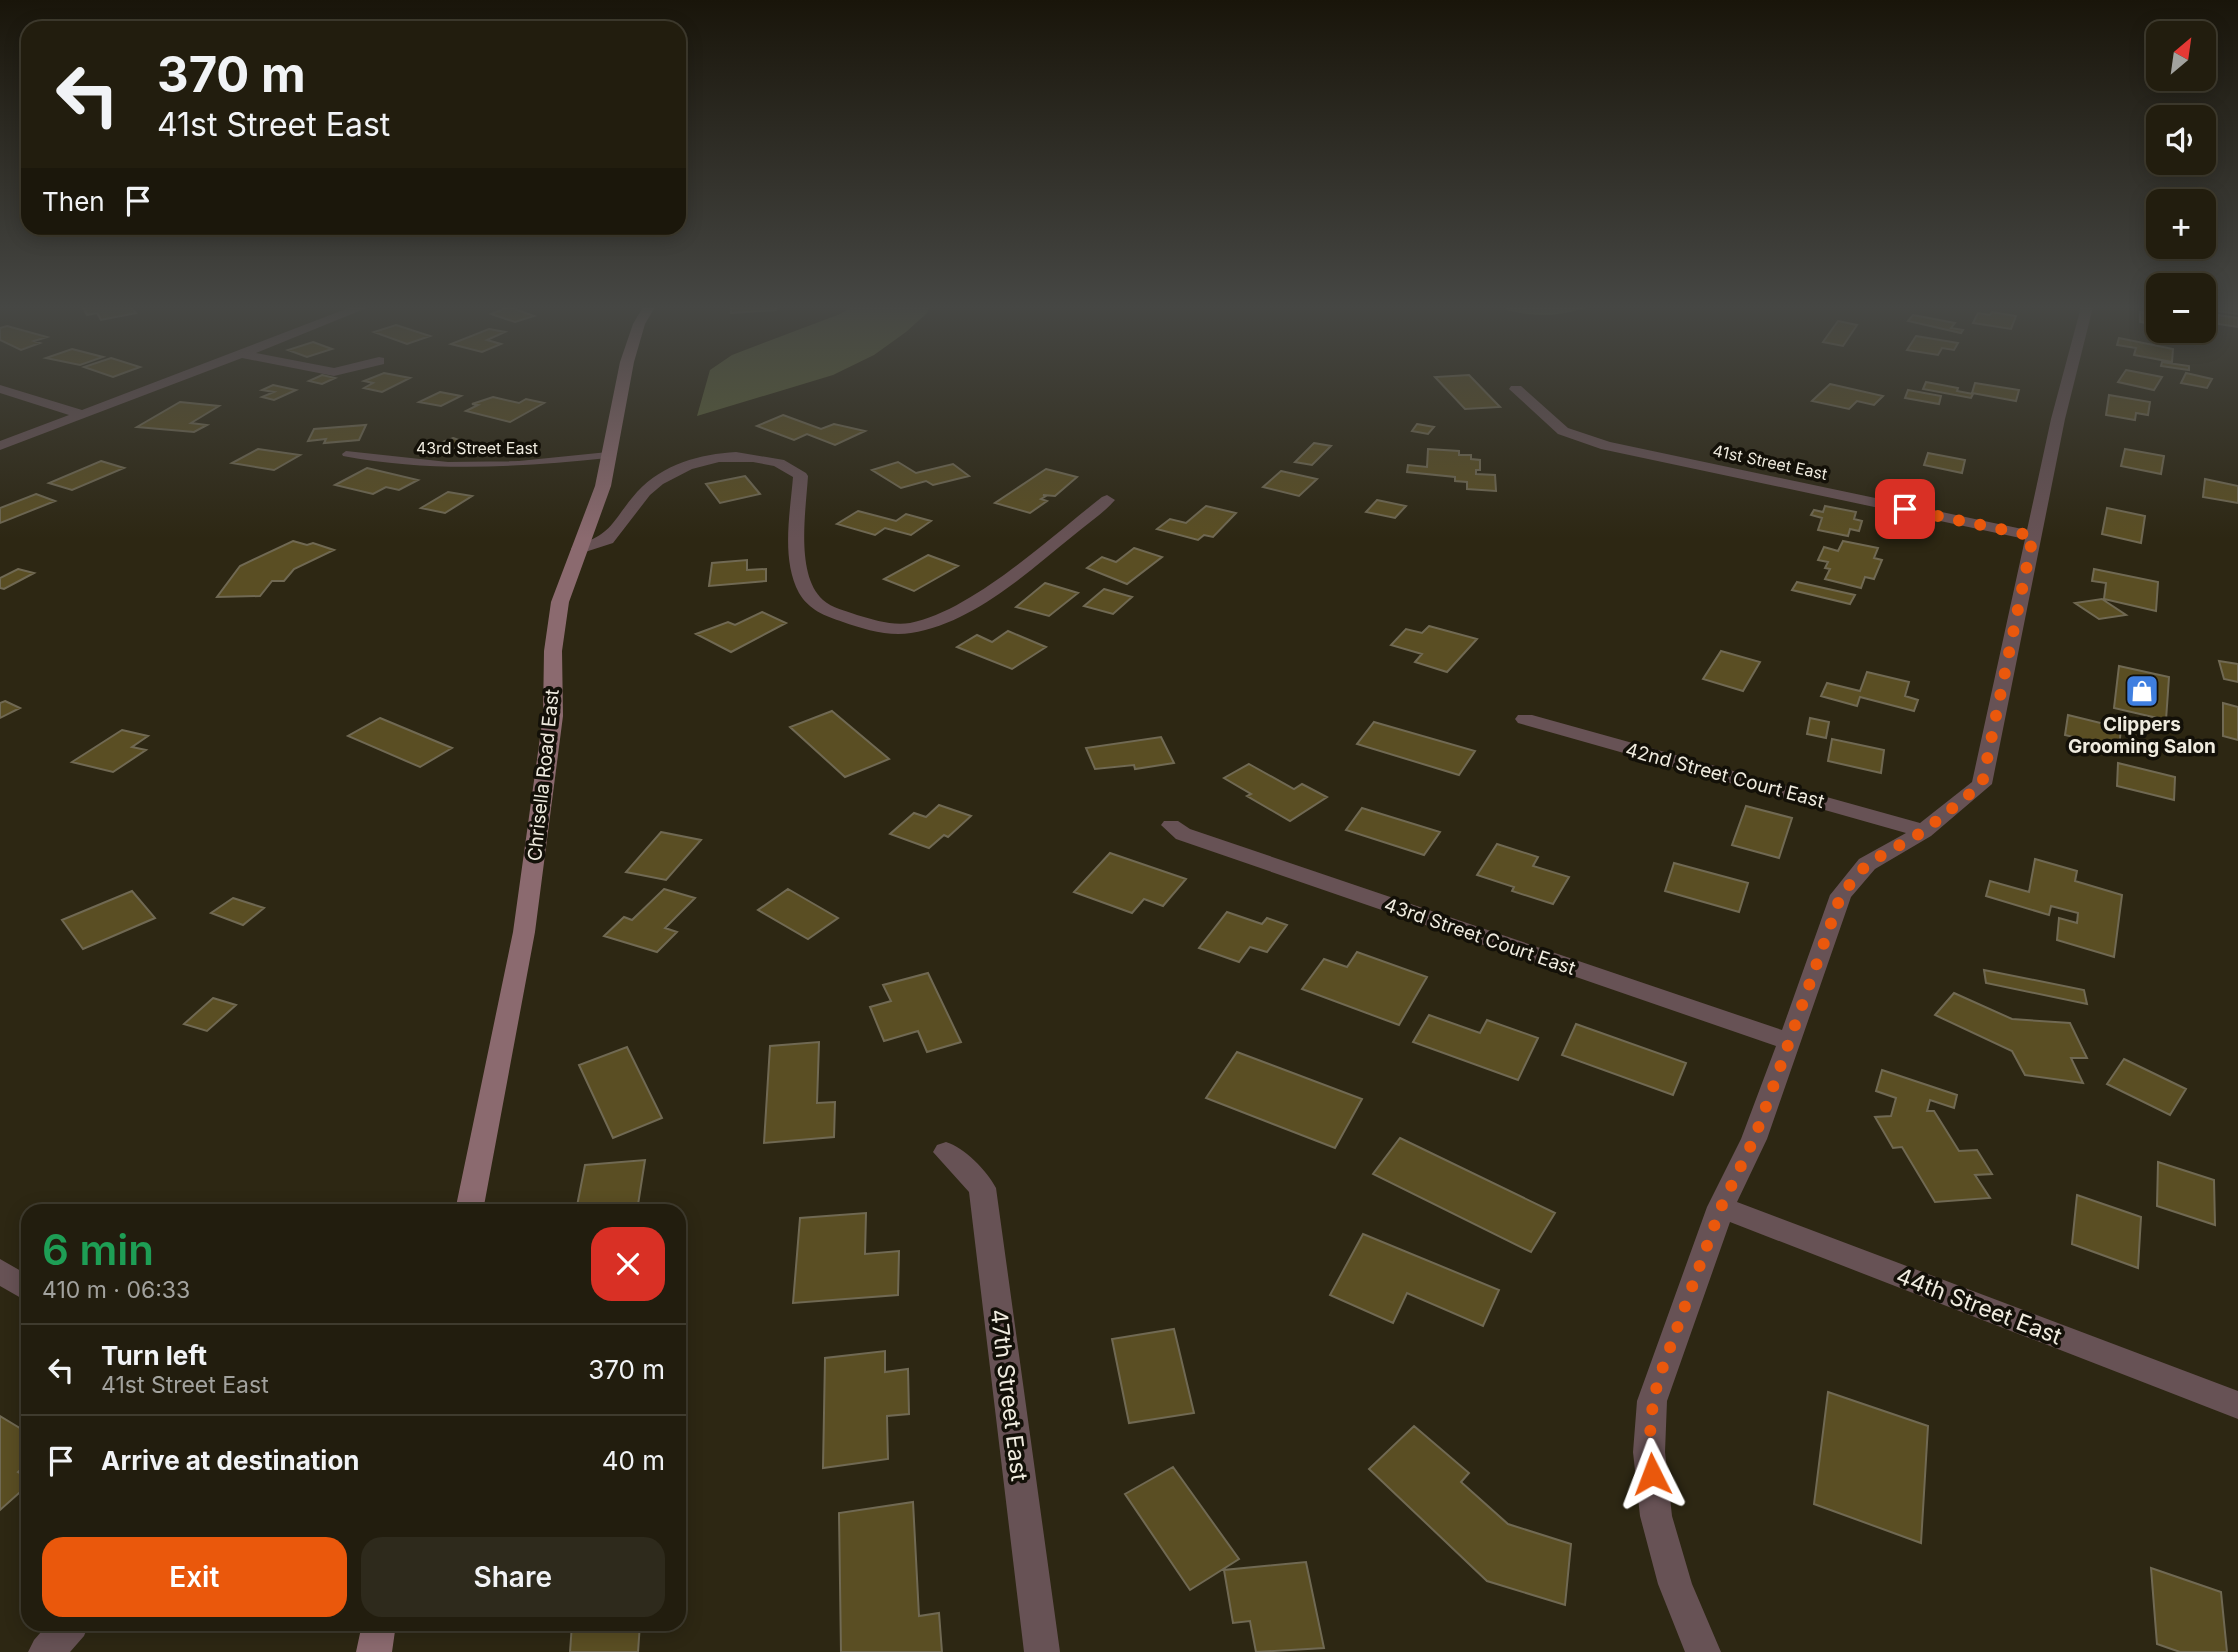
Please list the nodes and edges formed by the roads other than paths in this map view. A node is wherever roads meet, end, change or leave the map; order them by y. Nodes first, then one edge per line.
1 (162, 384) edge
2 (622, 384) edge
3 (2067, 384) edge
4 (0, 389) edge
5 (1516, 389) dead end
6 (82, 414) junction
7 (0, 446) edge
8 (346, 454) dead end
9 (608, 455) junction
10 (1107, 500) dead end
11 (2033, 536) junction
12 (579, 550) junction
13 (1525, 719) dead end
14 (1171, 825) dead end
15 (1924, 831) junction
16 (1790, 1042) junction
17 (946, 1152) dead end
18 (470, 1204) edge
19 (1721, 1207) junction
20 (0, 1271) edge
21 (21, 1285) edge
22 (2238, 1405) edge
23 (66, 1631) edge
24 (378, 1631) edge
25 (46, 1652) edge
26 (374, 1652) edge
27 (1042, 1652) edge
28 (1703, 1652) edge

1 - 6 street
2 - 9 street, Chrisella Road East
3 - 11 street
4 - 6 street
5 - 11 street, 41st Street East
6 - 7 street
8 - 9 lane, 43rd Street East
9 - 12 street, Chrisella Road East
10 - 12 street
11 - 15 street
12 - 18 street, Chrisella Road East
13 - 15 street, 42nd Street Court East
14 - 16 street, 43rd Street Court East
15 - 16 street
16 - 19 street
17 - 27 street, 47th Street East
19 - 22 street, 44th Street East
19 - 28 street
20 - 21 street
23 - 25 street
24 - 26 street

